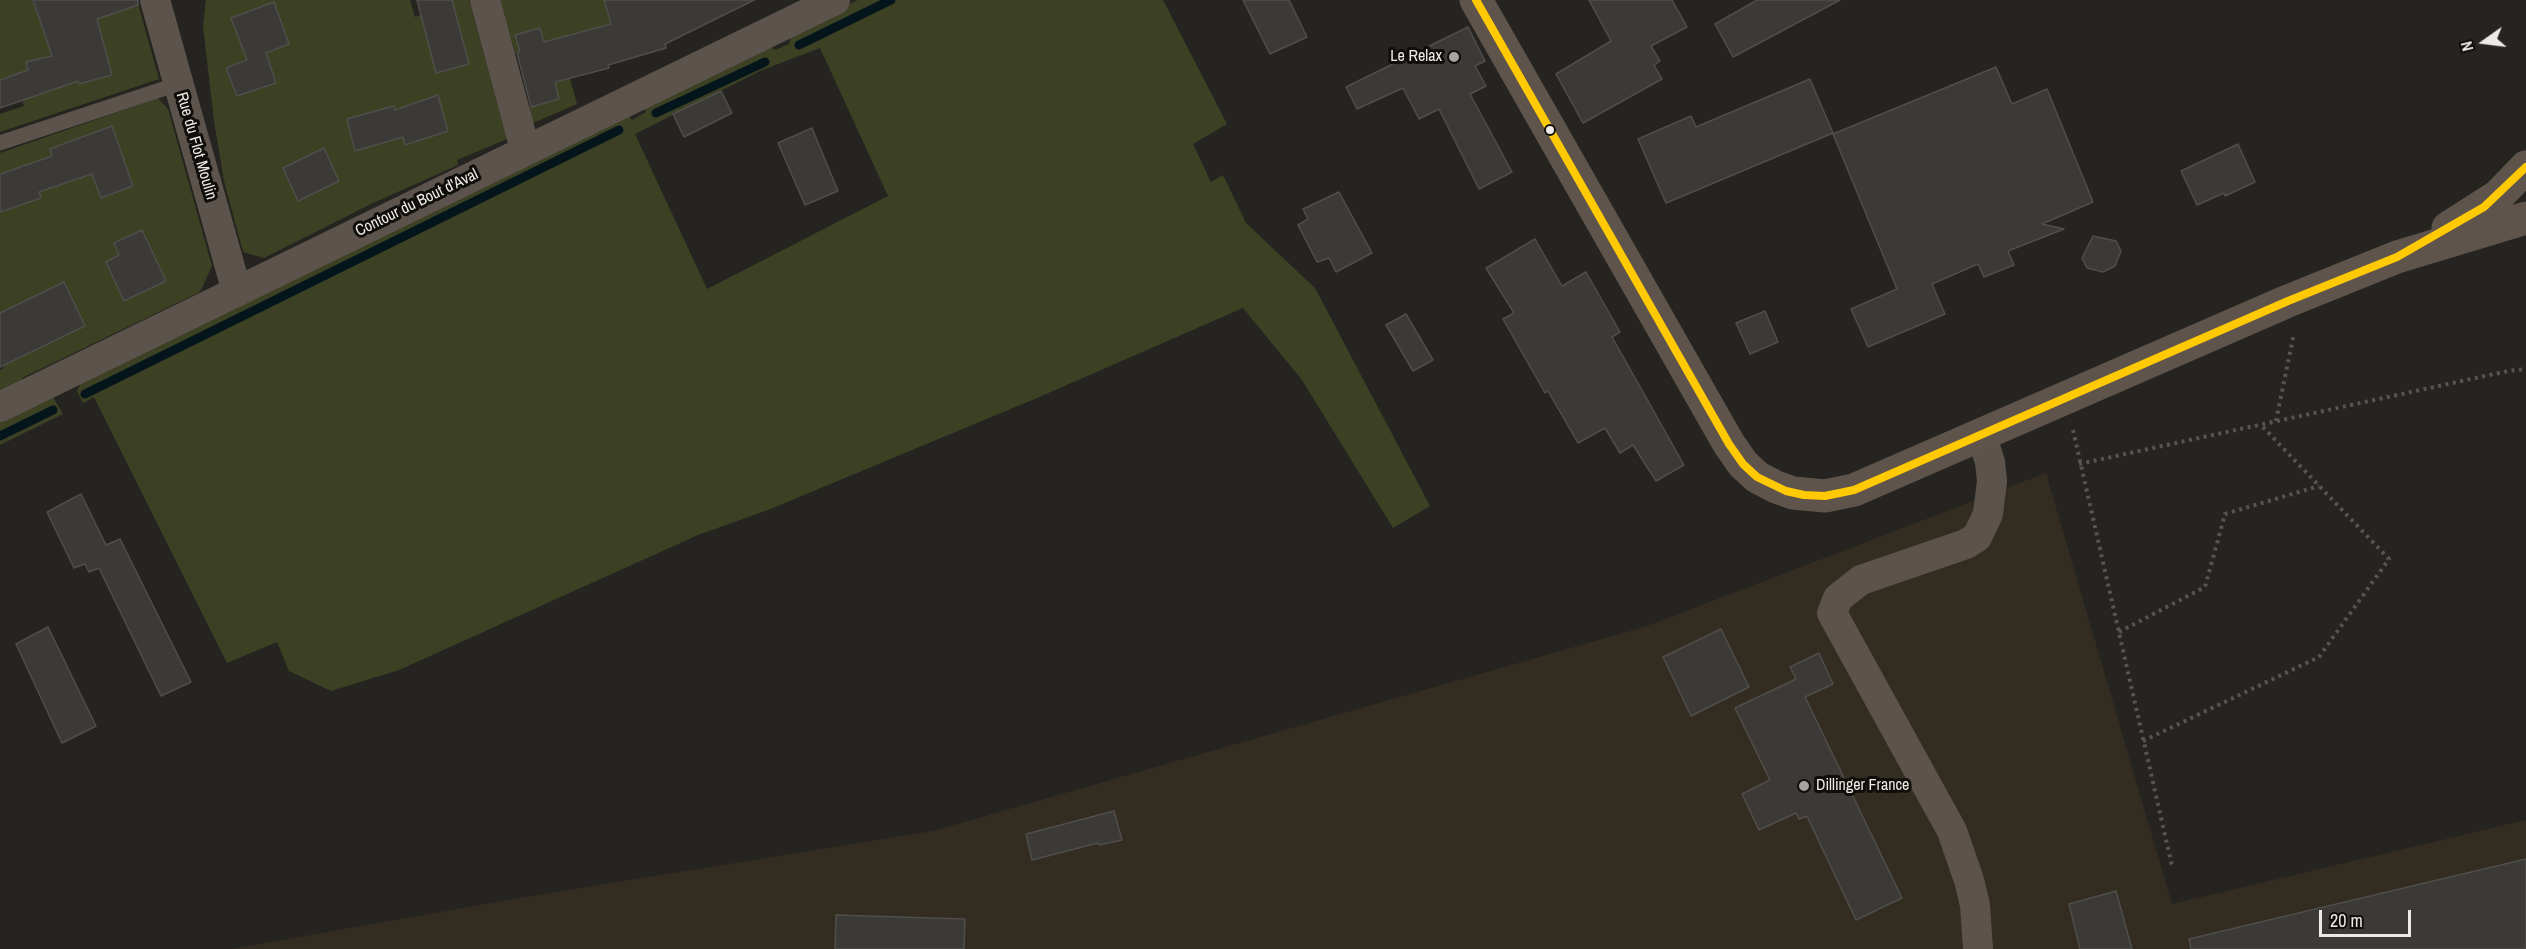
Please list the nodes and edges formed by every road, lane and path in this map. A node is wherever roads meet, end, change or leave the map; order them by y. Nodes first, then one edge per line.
1 (155, 0) edge
2 (486, 0) edge
3 (835, 0) edge
4 (1476, 0) edge
5 (178, 84) junction
6 (0, 143) edge
7 (525, 149) junction
8 (2526, 167) edge
9 (2526, 218) edge
10 (2397, 257) junction
11 (237, 292) junction
12 (2288, 301) junction
13 (2526, 369) edge
14 (2066, 397) junction
15 (0, 407) edge
16 (2276, 421) junction
17 (2260, 424) junction
18 (1981, 434) junction
19 (2079, 464) junction
20 (2319, 486) junction
21 (2119, 632) junction
22 (2144, 741) junction
23 (2172, 866) dead end
24 (1978, 949) edge

1 - 5 street, Rue du Flot Moulin
2 - 7 street
3 - 7 street, Contour du Bout d'Aval
4 - 18 main road
5 - 6 lane
5 - 11 street, Rue du Flot Moulin
7 - 11 street, Contour du Bout d'Aval
8 - 10 main road
9 - 10 main road
10 - 12 main road
11 - 15 street, Contour du Bout d'Aval
12 - 14 main road
12 - 16 path
13 - 16 path
14 - 18 main road
14 - 19 path
16 - 17 path
17 - 19 path
17 - 20 path
18 - 24 street
19 - 21 path
20 - 21 path
20 - 22 path
21 - 22 path
22 - 23 path

